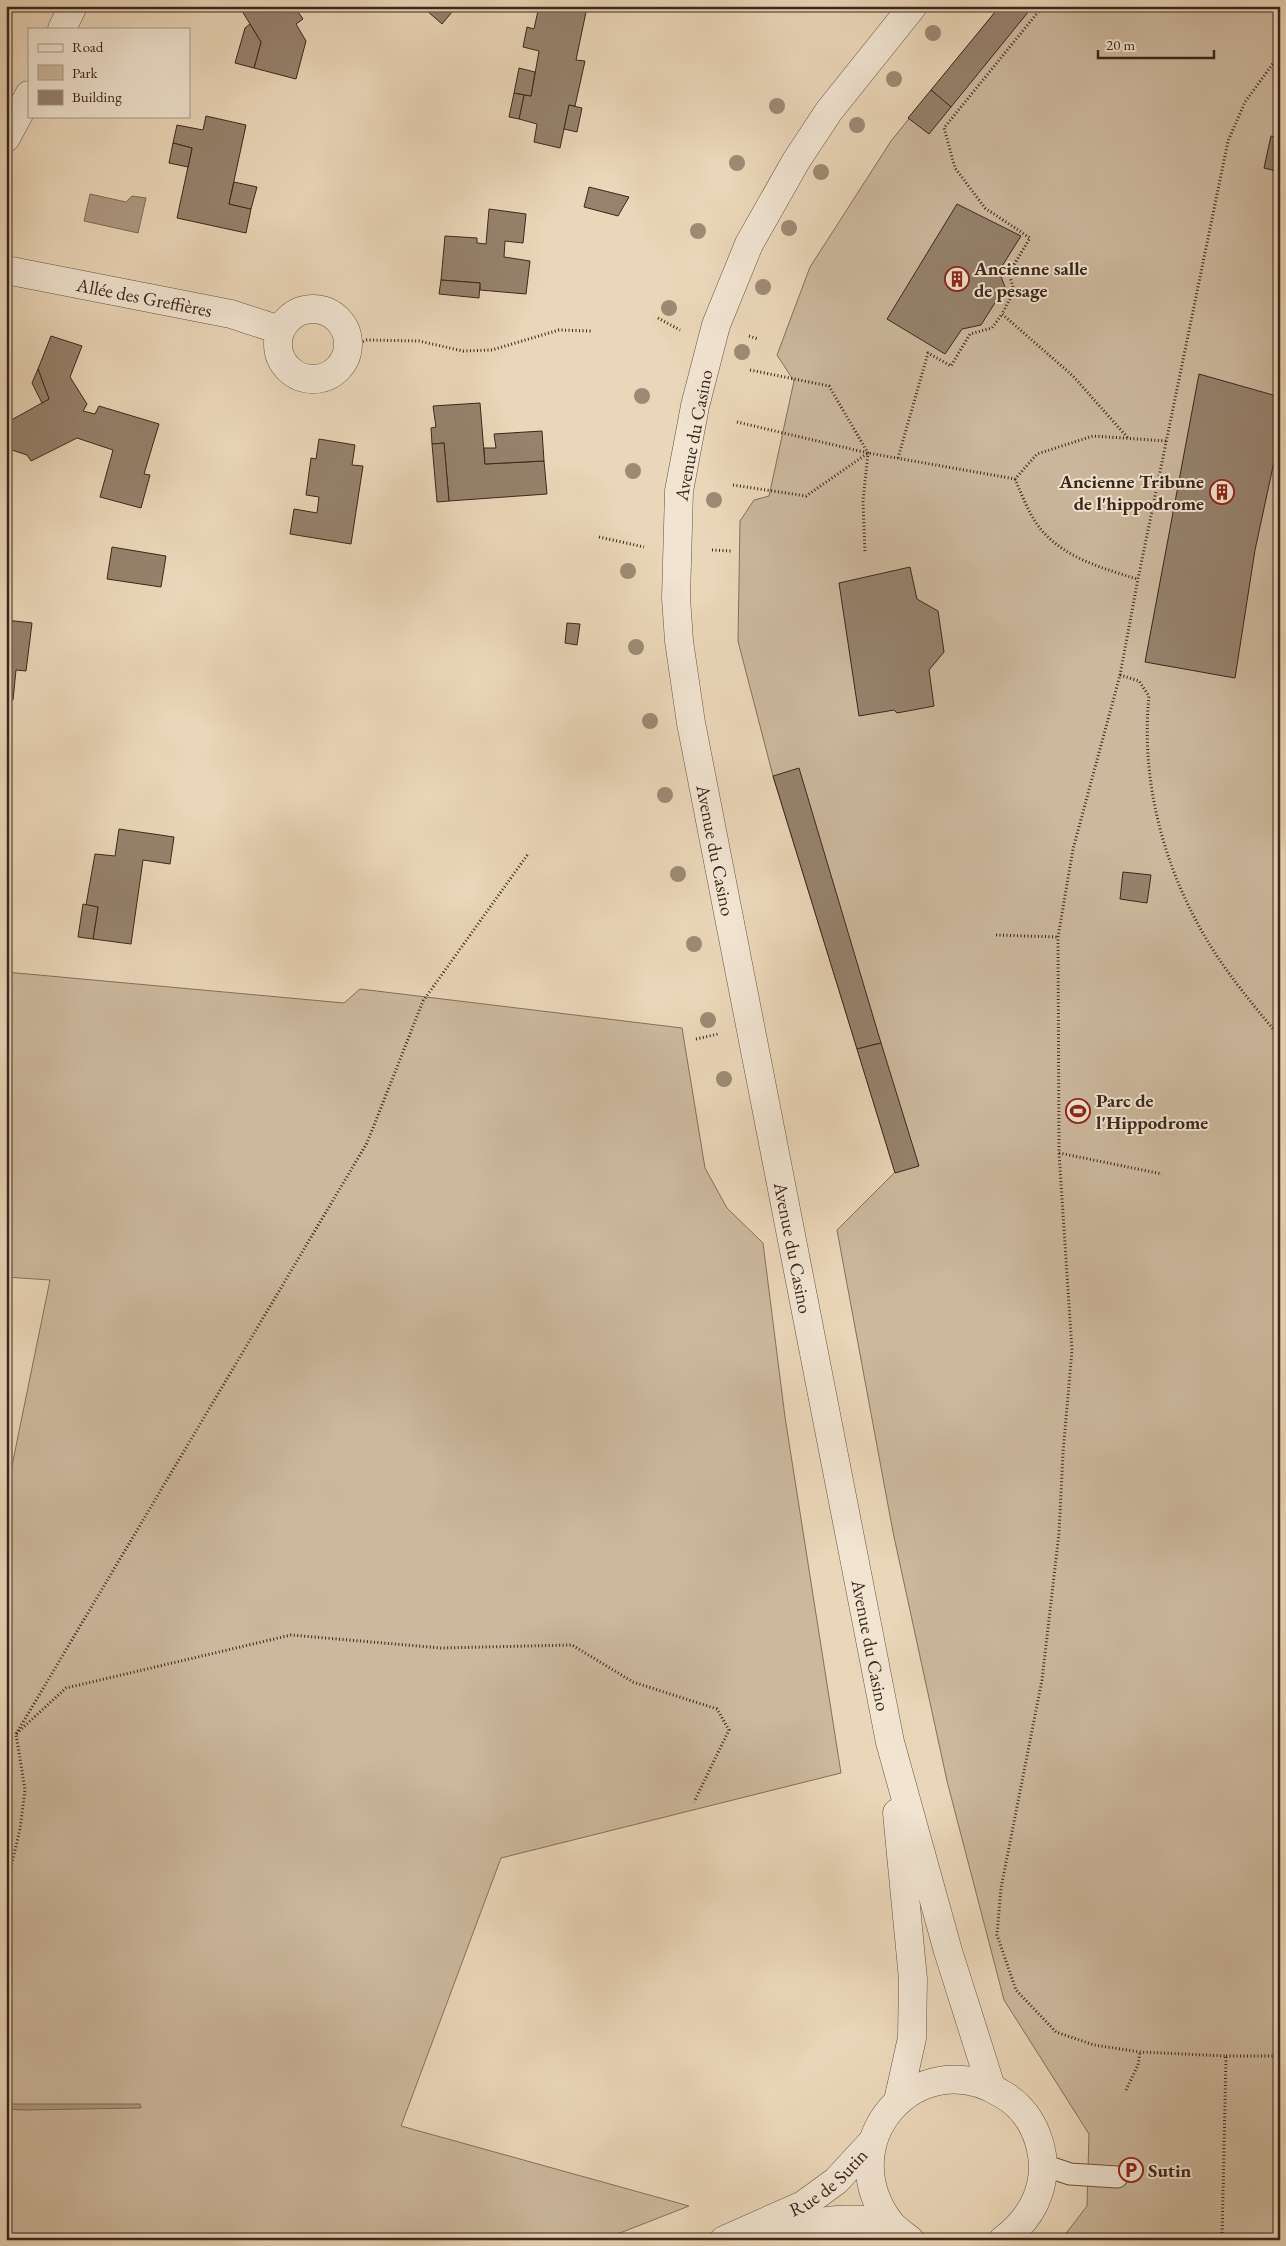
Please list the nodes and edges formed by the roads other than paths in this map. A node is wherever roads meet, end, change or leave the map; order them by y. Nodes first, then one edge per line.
1 (73, 6) edge
2 (912, 6) edge
3 (62, 28) edge
4 (28, 97) edge
5 (6, 138) edge
6 (6, 270) edge
7 (280, 330) junction
8 (890, 1742) junction
9 (991, 2087) junction
10 (898, 2101) junction
11 (872, 2142) junction
12 (1043, 2165) junction
13 (1117, 2177) dead end
14 (901, 2232) edge
15 (724, 2240) edge
16 (746, 2240) edge
17 (1003, 2240) edge

1 - 3 street
2 - 8 street, Avenue du Casino
4 - 5 street
6 - 7 street, Allée des Greffières
7 - 7 street
8 - 9 street
8 - 10 street
9 - 10 street
9 - 12 street
10 - 11 street
11 - 14 street
11 - 15 street, Rue de Sutin
12 - 13 lane
12 - 17 street
14 - 16 street, Rue de Sutin

